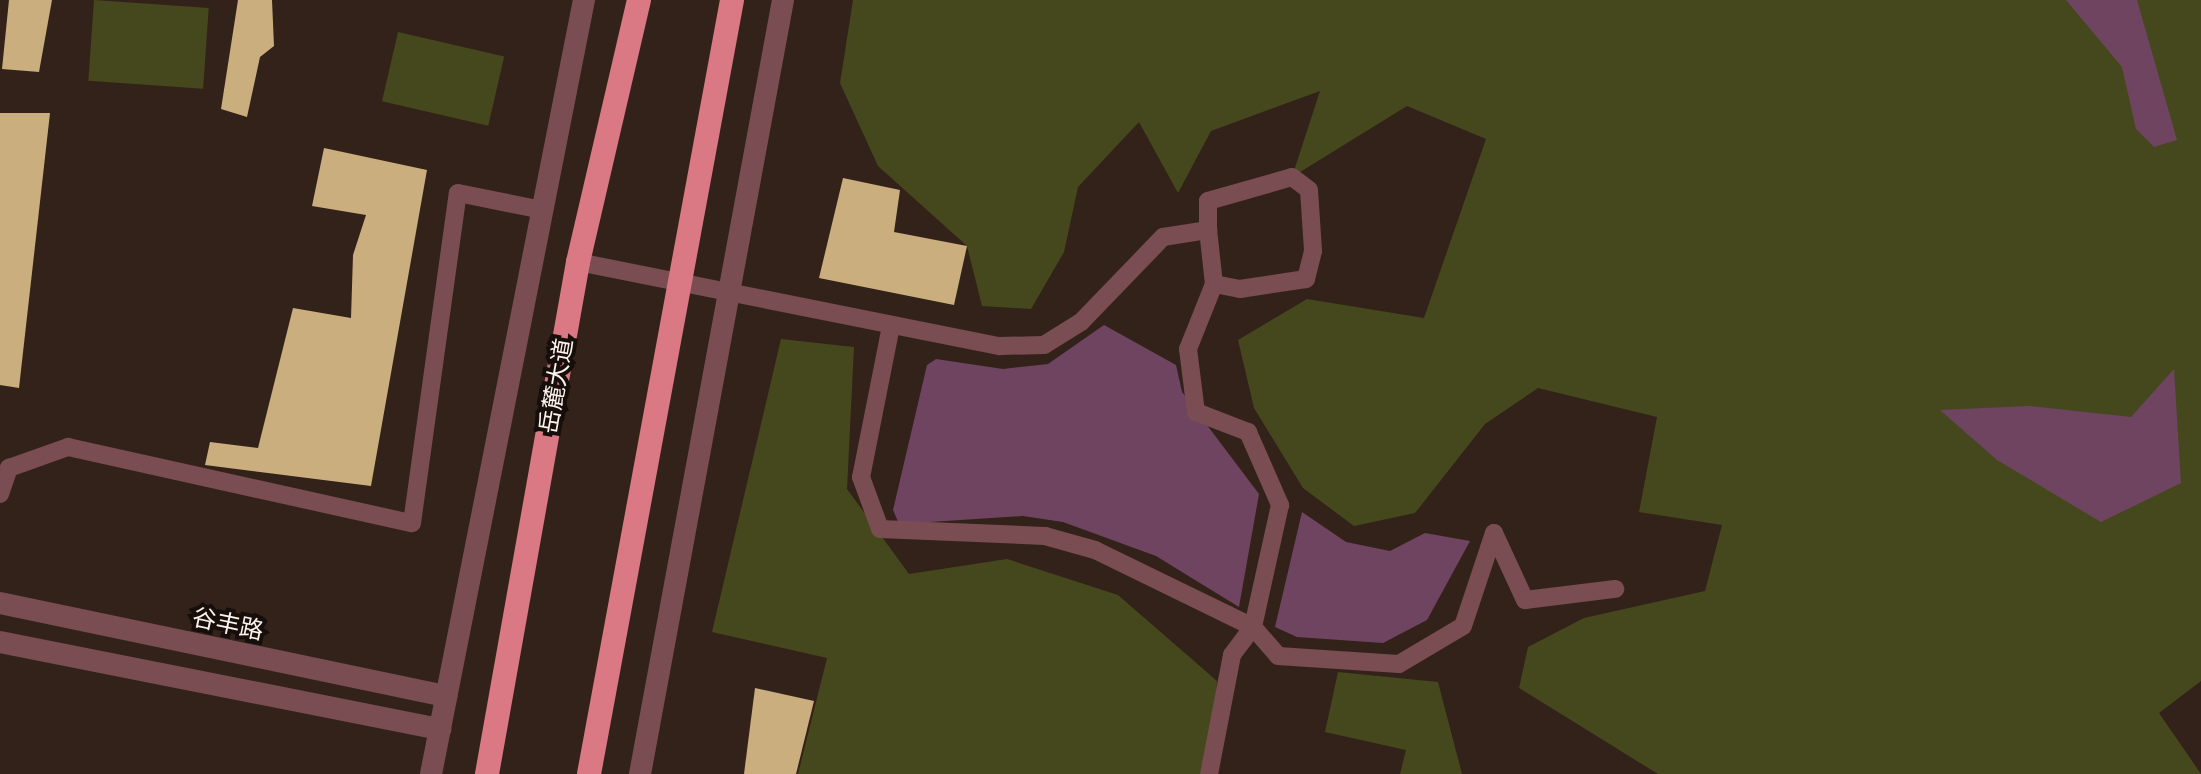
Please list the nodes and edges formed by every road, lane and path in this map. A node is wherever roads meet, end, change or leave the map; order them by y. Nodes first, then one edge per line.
1 (584, 0) edge
2 (639, 0) edge
3 (732, 0) edge
4 (783, 0) edge
5 (542, 210) junction
6 (1208, 230) junction
7 (578, 262) junction
8 (1214, 284) junction
9 (679, 286) junction
10 (728, 296) junction
11 (891, 326) junction
12 (0, 494) edge
13 (1615, 589) dead end
14 (0, 603) edge
15 (1253, 627) junction
16 (0, 642) edge
17 (446, 696) junction
18 (440, 729) junction
19 (431, 774) edge
20 (487, 774) edge
21 (589, 774) edge
22 (640, 774) edge
23 (1209, 774) edge

1 - 5 street
2 - 7 highway, 岳麓大道
3 - 9 highway
4 - 10 street
5 - 12 street
5 - 17 street
6 - 8 street
6 - 8 street
6 - 11 street
7 - 9 street
7 - 20 highway, 岳麓大道
8 - 15 street
9 - 10 street
9 - 21 highway
10 - 11 street
10 - 22 street
11 - 15 street
13 - 15 street
14 - 17 street, 谷丰路
15 - 23 street
16 - 18 street
17 - 18 street
18 - 19 street

